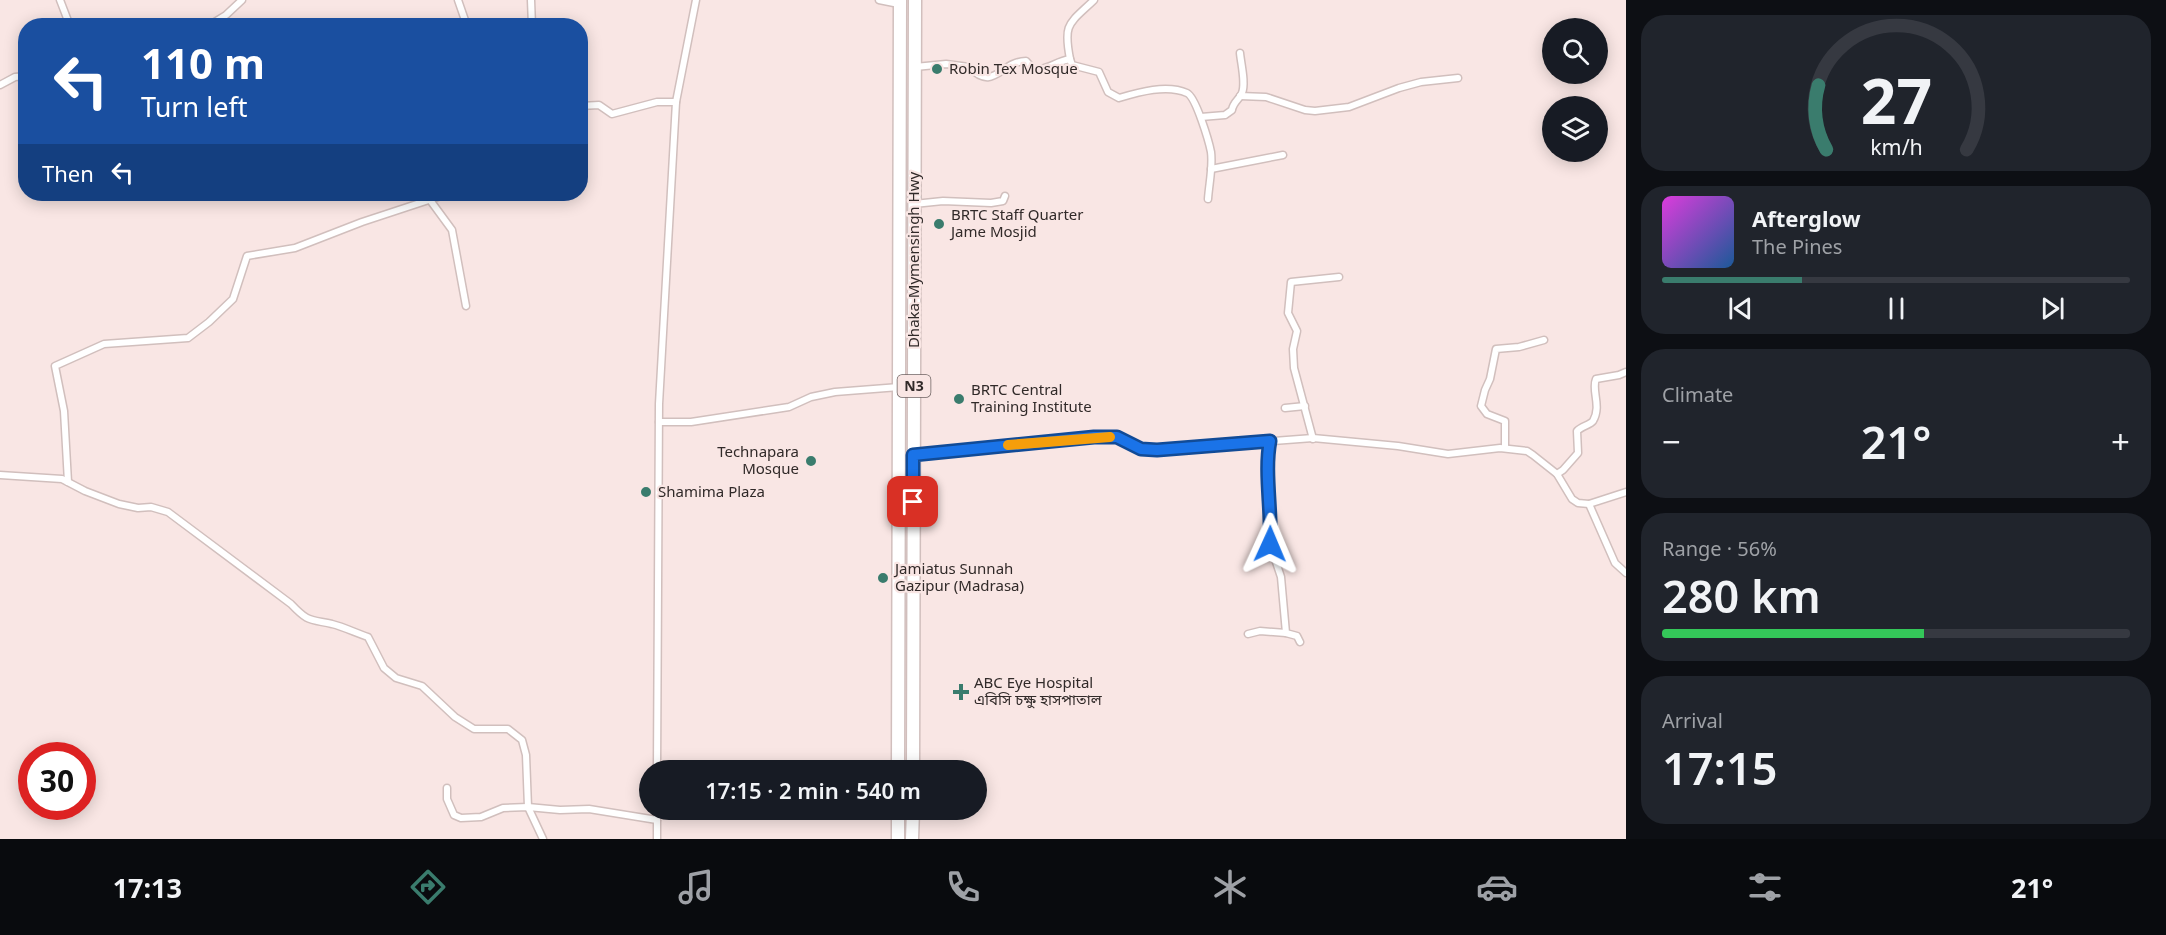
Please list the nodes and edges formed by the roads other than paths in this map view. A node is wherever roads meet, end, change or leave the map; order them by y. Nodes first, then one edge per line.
1 (60, 0) edge
2 (242, 0) edge
3 (458, 0) edge
4 (531, 0) edge
5 (696, 0) edge
6 (879, 0) edge
7 (915, 0) edge
8 (1094, 0) edge
9 (900, 2) edge
10 (67, 18) edge
11 (221, 18) edge
12 (464, 18) edge
13 (532, 18) edge
14 (1240, 53) dead end
15 (1070, 59) junction
16 (915, 67) junction
17 (18, 76) edge
18 (1458, 78) dead end
19 (0, 85) edge
20 (1240, 96) junction
21 (676, 102) junction
22 (588, 106) edge
23 (1201, 117) junction
24 (1283, 155) dead end
25 (1210, 169) junction
26 (1005, 196) dead end
27 (1208, 199) dead end
28 (427, 201) edge
29 (431, 201) edge
30 (914, 204) junction
31 (1339, 277) dead end
32 (466, 306) dead end
33 (1544, 340) dead end
34 (1626, 372) edge
35 (898, 387) junction
36 (1305, 406) junction
37 (1285, 408) dead end
38 (659, 422) junction
39 (1313, 439) junction
40 (1270, 441) junction
41 (1505, 448) junction
42 (913, 455) junction
43 (1557, 474) junction
44 (0, 475) edge
45 (68, 482) junction
46 (1626, 492) edge
47 (1589, 504) junction
48 (1626, 573) edge
49 (1286, 633) junction
50 (1248, 634) dead end
51 (1300, 642) dead end
52 (657, 760) edge
53 (898, 760) edge
54 (913, 760) edge
55 (447, 788) dead end
56 (528, 807) junction
57 (639, 817) edge
58 (657, 820) edge
59 (898, 820) edge
60 (913, 820) edge
61 (543, 839) edge
62 (657, 839) edge
63 (898, 839) edge
64 (912, 839) edge

1 - 10 street
2 - 11 street
3 - 12 street
4 - 13 street
5 - 21 street
6 - 9 street
7 - 16 highway, Dhaka-Mymensingh Hwy / N3
8 - 15 street
9 - 35 highway, Dhaka-Mymensingh Hwy / N3
14 - 20 street
15 - 16 street
15 - 23 street
16 - 30 highway, Dhaka-Mymensingh Hwy / N3
17 - 19 street
18 - 20 street
20 - 23 street
21 - 22 street
21 - 38 street
23 - 25 street
24 - 25 street
25 - 27 street
26 - 30 street
28 - 45 street
29 - 32 street
30 - 42 highway, Dhaka-Mymensingh Hwy / N3
31 - 36 street
33 - 41 street
34 - 43 street
35 - 38 street
35 - 53 highway, Dhaka-Mymensingh Hwy / N3
36 - 37 street
36 - 39 street
38 - 52 street
39 - 40 street
39 - 41 street
40 - 42 street
40 - 49 street
41 - 43 street
42 - 54 highway, Dhaka-Mymensingh Hwy / N3
43 - 47 street
44 - 45 street
45 - 56 street
46 - 47 street
47 - 48 street
49 - 50 street
49 - 51 street
55 - 56 street
56 - 57 street
56 - 61 street
58 - 62 street
59 - 63 highway
60 - 64 highway

